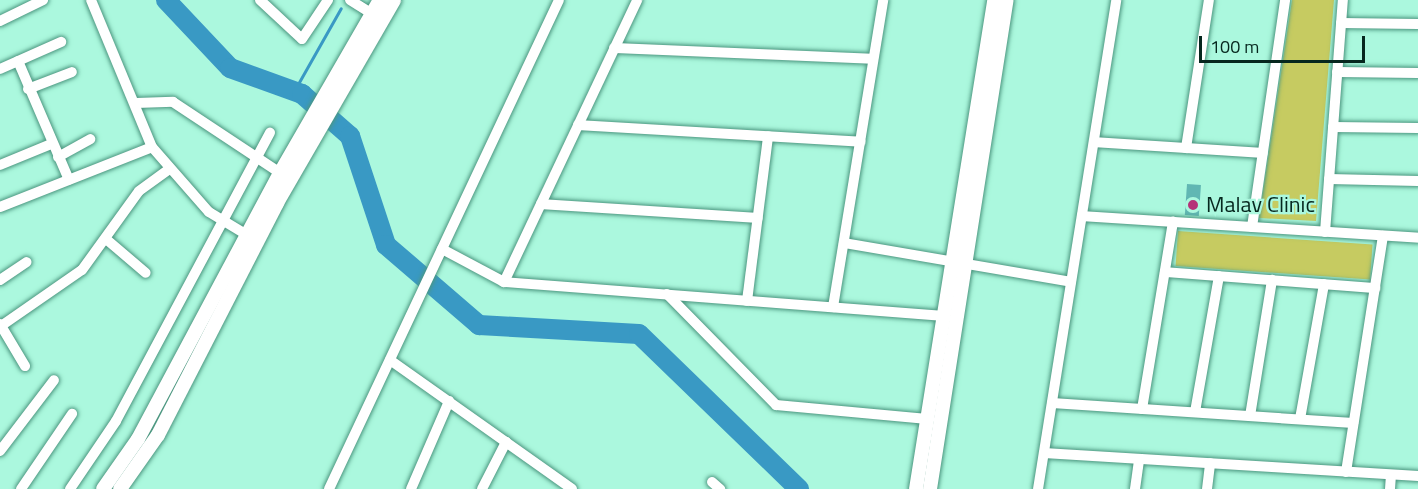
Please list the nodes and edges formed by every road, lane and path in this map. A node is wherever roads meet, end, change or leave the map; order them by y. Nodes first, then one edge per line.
1 (43, 0) edge
2 (91, 0) edge
3 (260, 0) edge
4 (328, 0) edge
5 (350, 0) edge
6 (380, 0) edge
7 (394, 0) edge
8 (559, 0) edge
9 (637, 0) edge
10 (883, 0) edge
11 (994, 0) edge
12 (1007, 0) edge
13 (1116, 0) edge
14 (1209, 0) edge
15 (1285, 0) edge
16 (1343, 0) edge
17 (372, 14) junction
18 (0, 21) edge
19 (1341, 23) junction
20 (1418, 24) edge
21 (61, 42) dead end
22 (614, 48) junction
23 (873, 59) junction
24 (18, 61) junction
25 (0, 69) edge
26 (72, 72) dead end
27 (1337, 72) junction
28 (1418, 73) edge
29 (342, 78) junction
30 (28, 90) junction
31 (136, 103) junction
32 (578, 125) junction
33 (1333, 127) junction
34 (1418, 128) edge
35 (270, 133) dead end
36 (768, 136) junction
37 (90, 139) dead end
38 (860, 142) junction
39 (1094, 142) junction
40 (51, 144) junction
41 (152, 147) junction
42 (1186, 148) junction
43 (1263, 153) junction
44 (58, 157) junction
45 (256, 159) junction
46 (0, 165) edge
47 (168, 170) junction
48 (285, 176) junction
49 (1329, 179) junction
50 (69, 180) junction
51 (1418, 181) edge
52 (541, 204) junction
53 (0, 207) edge
54 (1082, 216) junction
55 (758, 218) junction
56 (224, 221) junction
57 (1173, 222) junction
58 (1252, 227) junction
59 (1325, 232) junction
60 (247, 235) junction
61 (1383, 236) junction
62 (1418, 238) edge
63 (106, 239) junction
64 (844, 243) junction
65 (440, 252) junction
66 (27, 262) dead end
67 (959, 263) junction
68 (1165, 272) junction
69 (146, 273) dead end
70 (1219, 276) junction
71 (0, 280) edge
72 (1272, 280) junction
73 (504, 282) junction
74 (1071, 282) junction
75 (1324, 284) junction
76 (1375, 288) junction
77 (667, 294) junction
78 (747, 301) junction
79 (833, 307) junction
80 (944, 316) junction
81 (1, 325) edge
82 (390, 360) junction
83 (25, 366) dead end
84 (54, 380) dead end
85 (449, 401) junction
86 (1052, 403) junction
87 (1142, 409) junction
88 (1195, 412) junction
89 (72, 414) dead end
90 (1250, 416) junction
91 (927, 419) junction
92 (1300, 419) junction
93 (1353, 423) junction
94 (506, 442) junction
95 (0, 451) edge
96 (1044, 453) junction
97 (1139, 459) junction
98 (1210, 463) junction
99 (1346, 472) junction
100 (1391, 475) junction
101 (1418, 476) edge
102 (557, 484) edge
103 (21, 489) edge
104 (70, 489) edge
105 (103, 489) edge
106 (120, 489) edge
107 (329, 489) edge
108 (411, 489) edge
109 (482, 489) edge
110 (572, 489) edge
111 (711, 489) edge
112 (720, 489) edge
113 (916, 489) edge
114 (930, 489) edge
115 (1038, 489) edge
116 (1135, 489) edge
117 (1207, 489) edge
118 (1390, 489) edge

1 - 18 street
2 - 31 street
3 - 4 street
5 - 17 street
6 - 17 street
7 - 29 street
8 - 65 street
9 - 22 street
10 - 23 street
11 - 67 street
12 - 67 street
13 - 39 street
14 - 42 street
15 - 43 street
16 - 19 street
17 - 29 street
19 - 20 street
19 - 27 street
21 - 24 street
22 - 23 street
22 - 32 street
23 - 38 street
24 - 25 street
24 - 30 street
26 - 30 street
27 - 28 street
27 - 33 street
29 - 48 street
30 - 40 street
31 - 41 street
31 - 45 street
32 - 36 street
32 - 52 street
33 - 34 street
33 - 49 street
35 - 45 street
36 - 38 street
36 - 55 street
37 - 44 street
38 - 64 street
39 - 42 street
39 - 54 street
40 - 44 street
40 - 46 street
41 - 47 street
41 - 50 street
42 - 43 street
43 - 58 street
44 - 50 street
45 - 48 street
45 - 56 street
47 - 56 street
47 - 63 street
48 - 60 street
48 - 106 street
49 - 51 street
49 - 59 street
50 - 53 street
52 - 55 street
52 - 73 street
54 - 57 street
54 - 74 street
55 - 78 street
56 - 60 street
56 - 104 street
57 - 58 street
57 - 68 street
58 - 59 street
59 - 61 street
60 - 105 street
61 - 62 street
61 - 76 street
63 - 69 street
63 - 81 street
64 - 67 street
64 - 79 street
65 - 73 street
65 - 82 street
66 - 71 street
67 - 74 street
67 - 80 street
67 - 114 street
68 - 70 street
68 - 87 street
70 - 72 street
70 - 88 street
72 - 75 street
72 - 90 street
73 - 77 street
74 - 86 street
75 - 76 street
75 - 92 street
76 - 93 street
77 - 78 street
77 - 91 street
78 - 79 street
79 - 80 street
80 - 91 street
81 - 83 street
82 - 85 street
82 - 107 street
84 - 95 street
85 - 94 street
85 - 108 street
86 - 87 street
86 - 96 street
87 - 88 street
88 - 90 street
89 - 103 street
90 - 92 street
91 - 113 street
92 - 93 street
93 - 99 street
94 - 102 street
94 - 109 street
96 - 97 street
96 - 115 street
97 - 98 street
97 - 116 street
98 - 99 street
98 - 117 street
99 - 100 street
100 - 101 street
100 - 118 street
102 - 110 street
111 - 112 street

